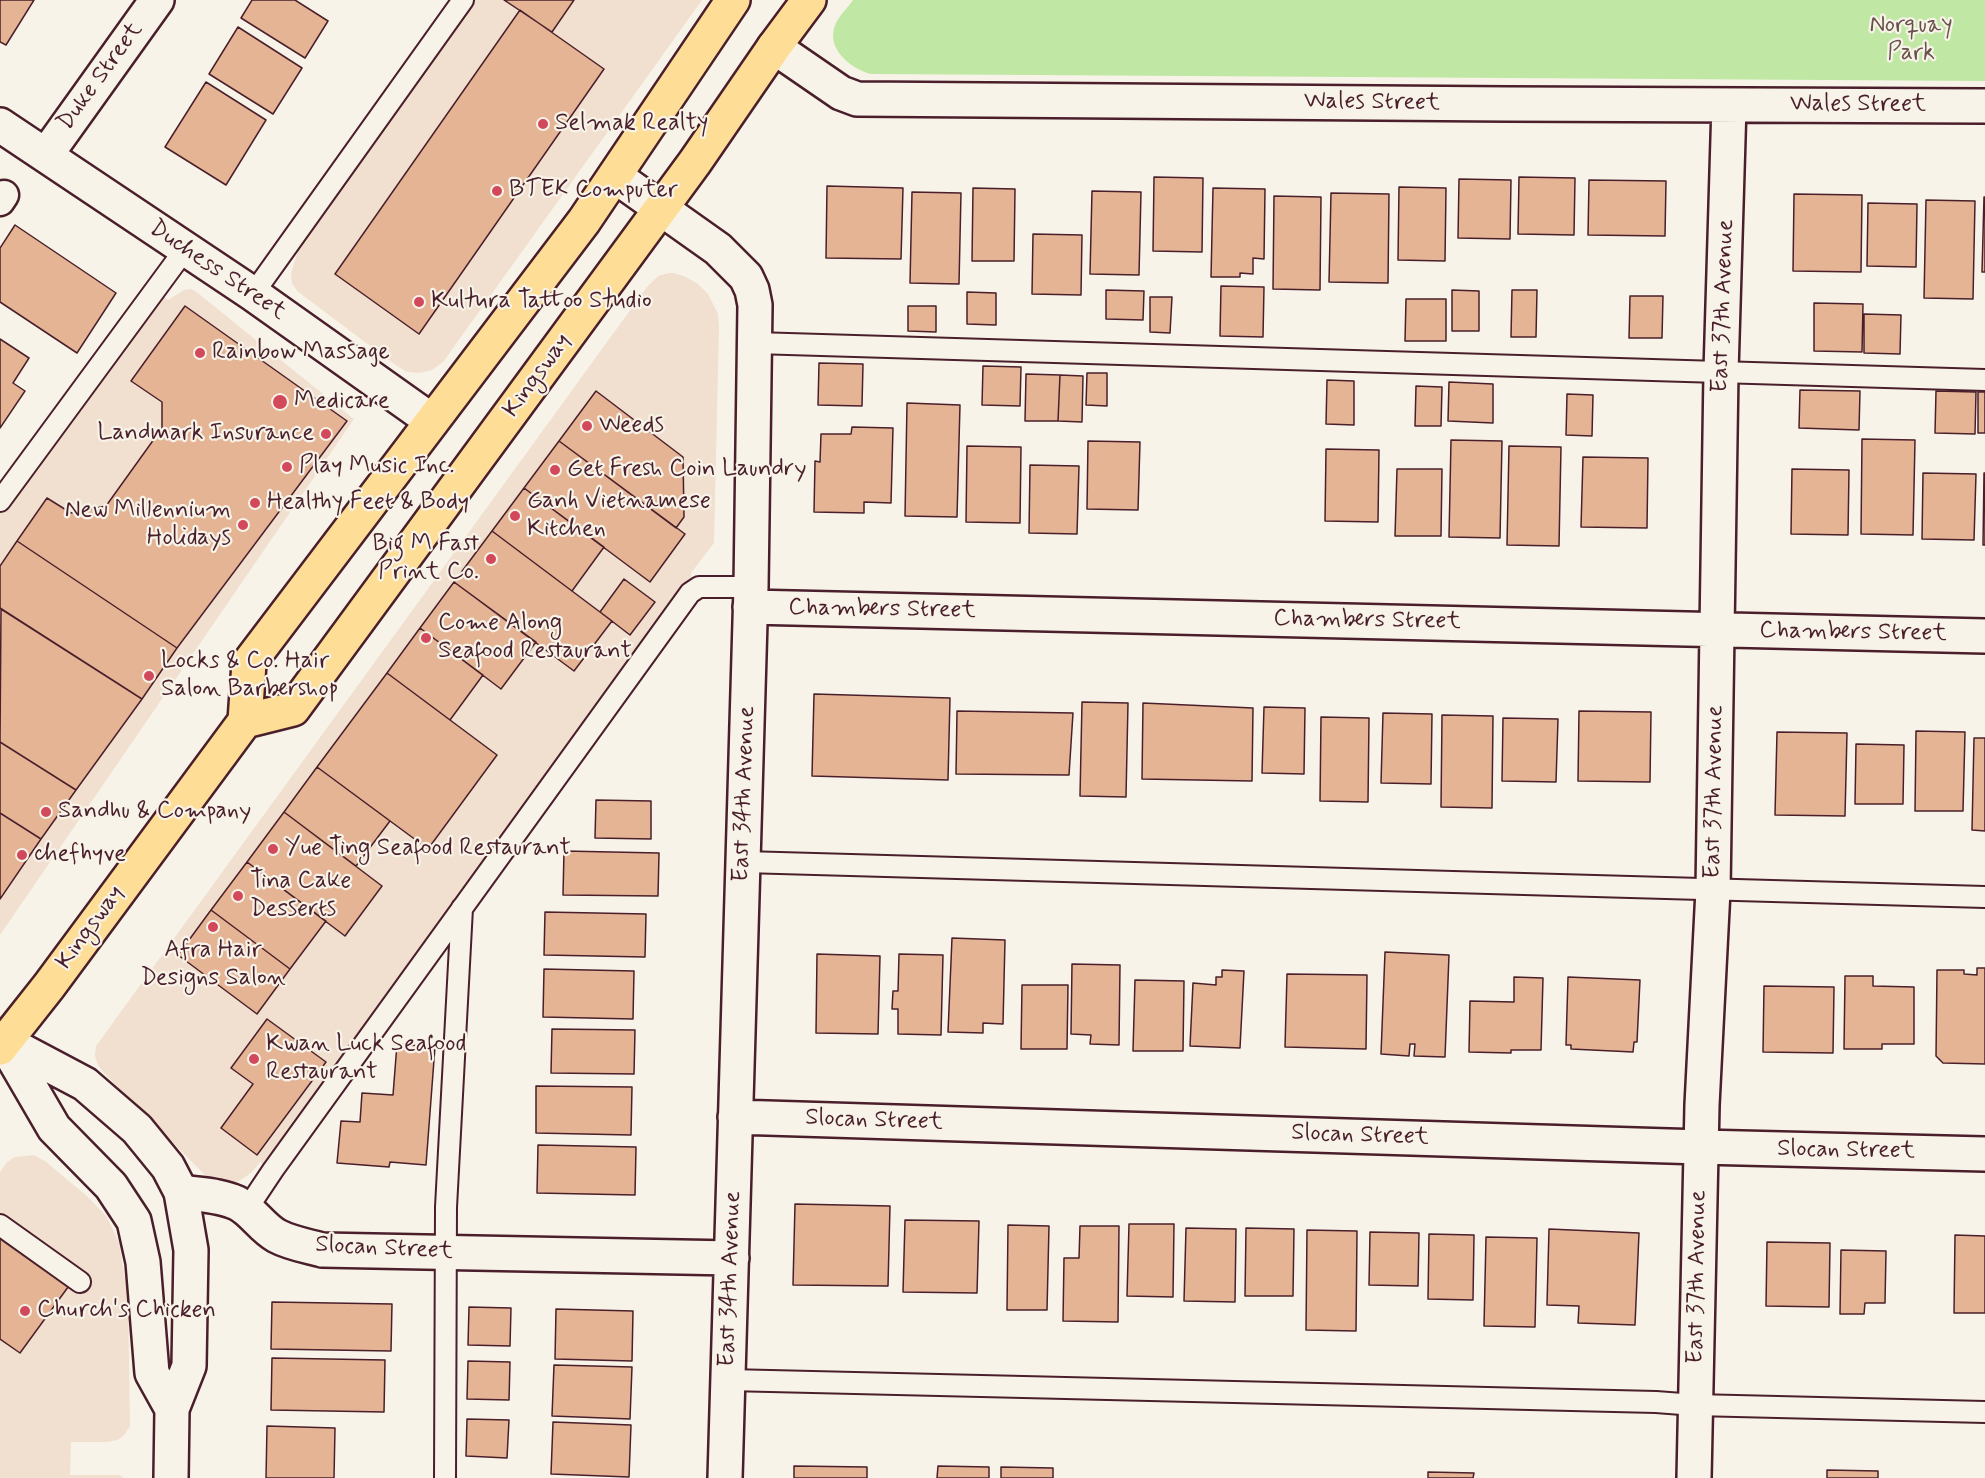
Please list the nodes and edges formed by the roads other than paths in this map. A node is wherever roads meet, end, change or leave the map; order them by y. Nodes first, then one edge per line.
1 (157, 0) edge
2 (463, 0) edge
3 (732, 0) edge
4 (809, 0) edge
5 (774, 47) junction
6 (1729, 105) junction
7 (1985, 106) edge
8 (0, 125) edge
9 (45, 155) junction
10 (615, 176) junction
11 (661, 208) junction
12 (186, 248) junction
13 (253, 294) junction
14 (754, 343) junction
15 (1721, 372) junction
16 (1985, 380) edge
17 (432, 421) junction
18 (0, 501) edge
19 (750, 597) junction
20 (1718, 629) junction
21 (1985, 636) edge
22 (245, 721) junction
23 (744, 862) junction
24 (1713, 890) junction
25 (1985, 897) edge
26 (462, 908) junction
27 (1, 1043) edge
28 (735, 1117) junction
29 (1701, 1147) junction
30 (1985, 1154) edge
31 (181, 1192) junction
32 (247, 1209) junction
33 (0, 1225) edge
34 (447, 1252) junction
35 (732, 1258) junction
36 (80, 1282) dead end
37 (728, 1380) junction
38 (1695, 1405) junction
39 (172, 1409) junction
40 (1985, 1412) edge
41 (171, 1478) edge
42 (445, 1478) edge
43 (726, 1478) edge
44 (1694, 1478) edge

1 - 9 street, Duke Street
2 - 13 lane
3 - 10 main road
4 - 5 main road, Kingsway
5 - 6 street, Wales Street
5 - 11 main road, Kingsway
6 - 7 street, Wales Street
6 - 15 street, East 37th Avenue
8 - 9 street, Duchess Street
9 - 12 street, Duchess Street
10 - 11 street, East 34th Avenue
10 - 17 main road
11 - 14 street, East 34th Avenue
11 - 22 main road, Kingsway
12 - 13 street, Duchess Street
12 - 18 lane
13 - 17 street, Duchess Street
14 - 15 lane
14 - 19 street, East 34th Avenue
15 - 16 lane
15 - 20 street, East 37th Avenue
17 - 22 main road
19 - 20 street, Chambers Street
19 - 23 street, East 34th Avenue
19 - 26 lane
20 - 21 street, Chambers Street
20 - 24 street, East 37th Avenue
22 - 27 main road, Kingsway
23 - 24 lane
23 - 28 street, East 34th Avenue
24 - 25 lane
24 - 29 street, East 37th Avenue
26 - 32 lane
26 - 34 lane
27 - 31 street
27 - 39 street
28 - 29 street, Slocan Street
28 - 35 street, East 34th Avenue
29 - 30 street, Slocan Street
29 - 38 street, East 37th Avenue
31 - 32 street, Slocan Street
31 - 39 street
32 - 34 street, Slocan Street
33 - 36 lane
34 - 35 street, Slocan Street
34 - 42 lane
35 - 37 street, East 34th Avenue
37 - 38 lane
37 - 43 street, East 34th Avenue
38 - 40 lane
38 - 44 street, East 37th Avenue
39 - 41 street

